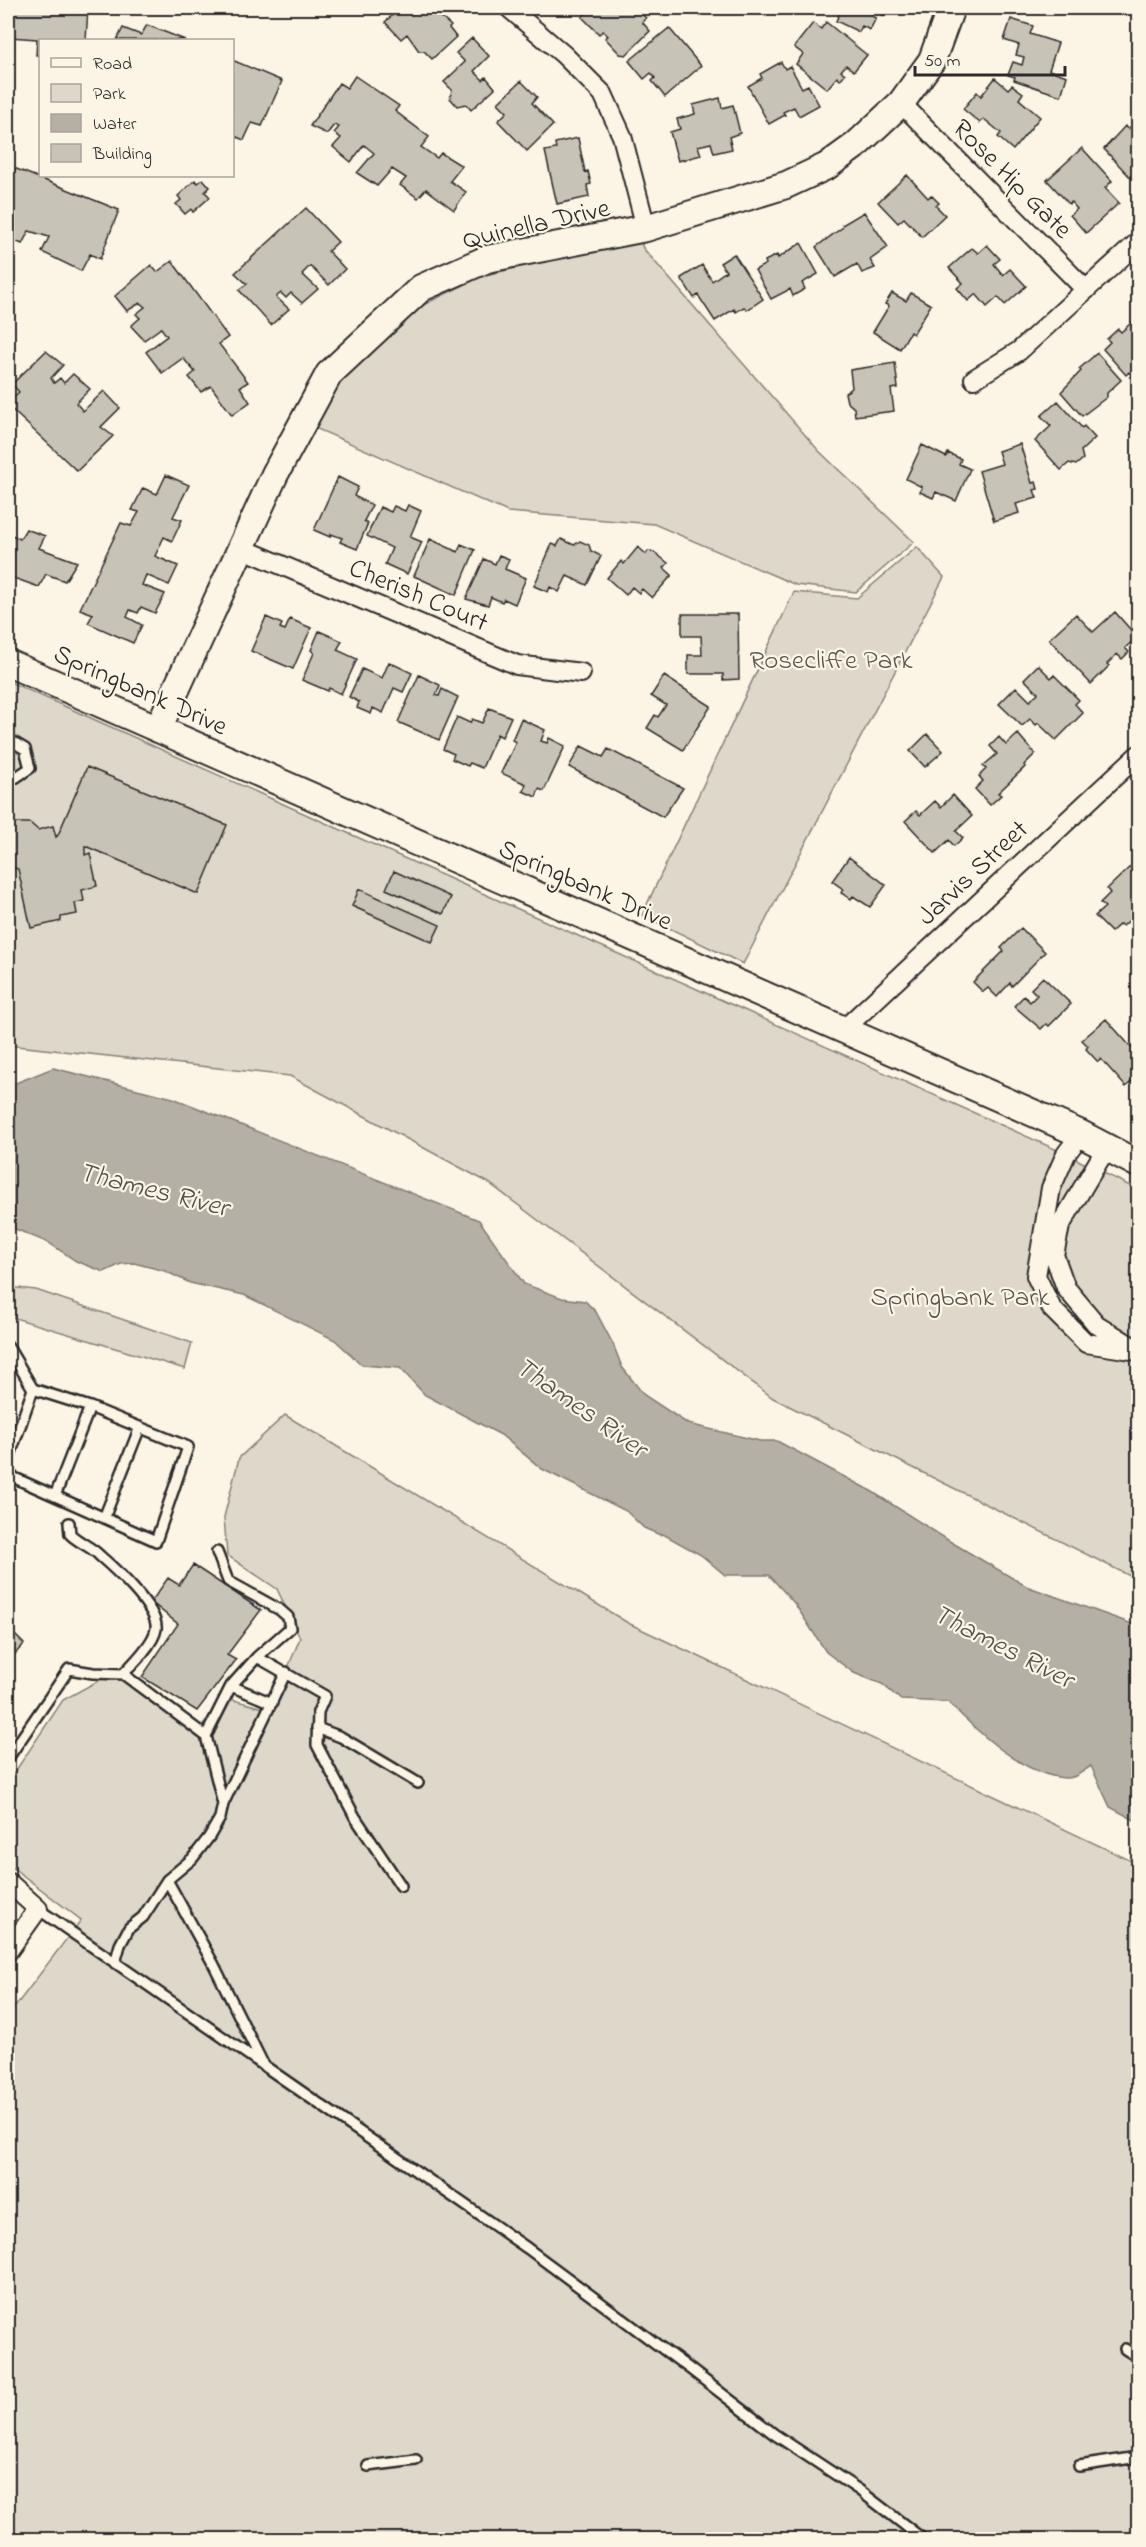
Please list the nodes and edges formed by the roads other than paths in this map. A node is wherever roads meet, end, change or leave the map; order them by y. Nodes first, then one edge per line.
1 (509, 8) edge
2 (951, 8) edge
3 (901, 104) junction
4 (646, 228) junction
5 (1138, 242) edge
6 (1086, 290) junction
7 (974, 379) dead end
8 (241, 548) junction
9 (8, 663) edge
10 (581, 673) dead end
11 (158, 729) junction
12 (8, 739) edge
13 (1138, 755) edge
14 (8, 774) edge
15 (843, 1030) junction
16 (1081, 1134) junction
17 (1107, 1148) junction
18 (1138, 1164) edge
19 (8, 1347) edge
20 (1138, 1351) edge
21 (33, 1389) junction
22 (90, 1407) junction
23 (140, 1427) junction
24 (8, 1461) edge
25 (8, 1475) edge
26 (55, 1496) junction
27 (104, 1518) junction
28 (69, 1523) dead end
29 (218, 1552) dead end
30 (257, 1657) junction
31 (286, 1672) junction
32 (123, 1674) junction
33 (231, 1686) junction
34 (272, 1703) junction
35 (317, 1728) junction
36 (206, 1736) junction
37 (8, 1758) edge
38 (418, 1783) dead end
39 (223, 1804) junction
40 (167, 1880) junction
41 (8, 1882) edge
42 (400, 1886) dead end
43 (38, 1908) junction
44 (8, 1951) edge
45 (115, 1963) junction
46 (265, 2068) junction
47 (1125, 2349) dead end
48 (1138, 2357) edge
49 (1138, 2457) edge
50 (416, 2460) dead end
51 (368, 2466) dead end
52 (1079, 2466) dead end
53 (924, 2540) edge

1 - 4 street
2 - 3 main road, Quinella Drive
3 - 4 main road, Quinella Drive
3 - 6 street, Rose Hip Gate
4 - 8 main road, Quinella Drive
5 - 6 street
6 - 7 street
8 - 10 street, Cherish Court
8 - 11 main road, Quinella Drive
9 - 11 main road, Springbank Drive
11 - 15 main road, Springbank Drive
12 - 14 lane
13 - 15 street, Jarvis Street
15 - 16 main road, Springbank Drive
16 - 17 main road, Springbank Drive
16 - 20 street
17 - 18 main road, Springbank Drive
17 - 20 street
19 - 21 lane
21 - 22 lane
21 - 24 lane
22 - 23 lane
22 - 26 lane
23 - 27 lane
23 - 27 lane
25 - 26 lane
26 - 27 lane
28 - 32 lane
29 - 30 lane
30 - 31 lane
30 - 33 lane
31 - 34 lane
31 - 35 lane
32 - 36 lane
32 - 37 lane
33 - 34 lane
33 - 36 lane
34 - 39 lane
35 - 38 lane
35 - 42 lane
36 - 39 lane
39 - 40 lane
40 - 45 lane
40 - 46 lane
41 - 43 street
43 - 44 street
43 - 45 lane
45 - 46 lane
46 - 53 lane
47 - 48 lane
49 - 52 lane
50 - 51 lane

